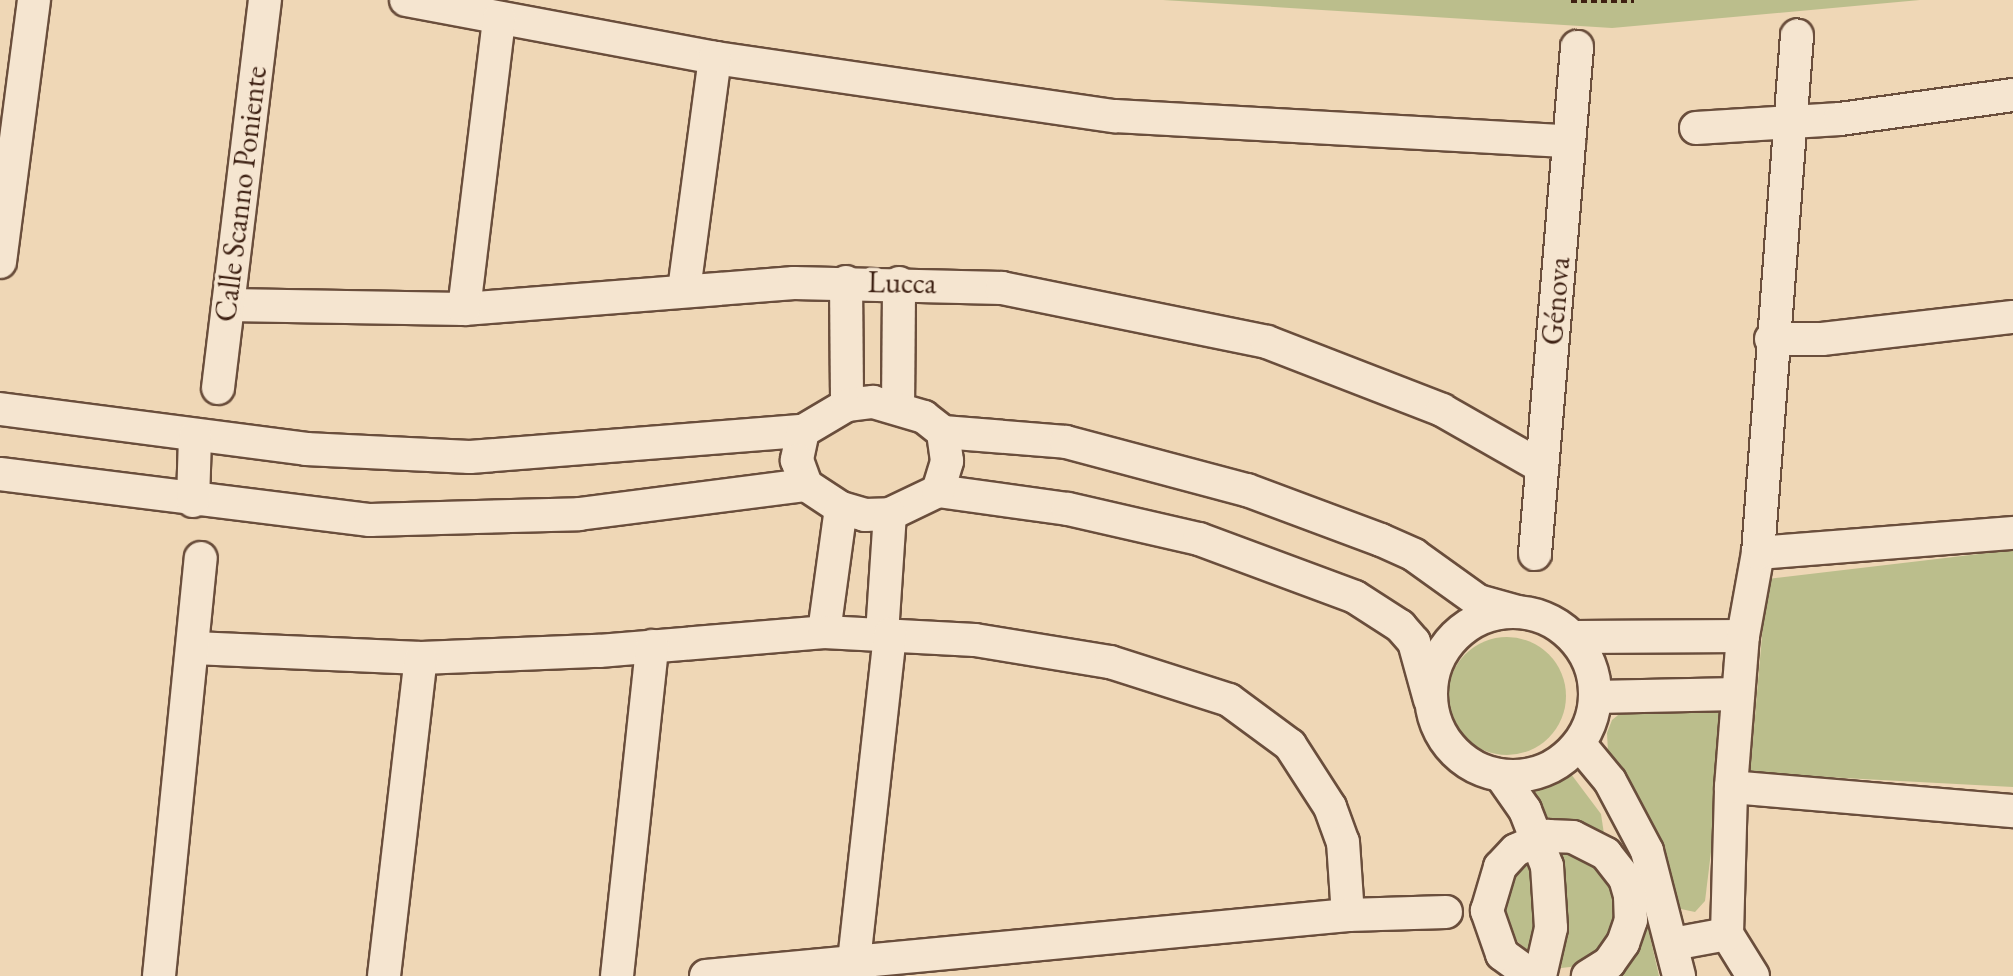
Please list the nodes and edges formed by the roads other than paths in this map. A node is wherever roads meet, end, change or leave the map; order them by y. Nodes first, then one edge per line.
1 (34, 0) edge
2 (265, 0) edge
3 (406, 0) edge
4 (499, 18) junction
5 (1797, 35) dead end
6 (1577, 47) dead end
7 (715, 58) junction
8 (2013, 95) edge
9 (1792, 124) junction
10 (8, 126) edge
11 (1696, 128) dead end
12 (1569, 141) junction
13 (0, 262) edge
14 (846, 282) junction
15 (899, 283) junction
16 (684, 290) junction
17 (228, 305) junction
18 (464, 309) junction
19 (2013, 317) edge
20 (1771, 339) junction
21 (218, 388) dead end
22 (847, 405) junction
23 (898, 407) junction
24 (0, 409) edge
25 (803, 431) junction
26 (943, 432) junction
27 (195, 436) junction
28 (1542, 467) junction
29 (0, 474) edge
30 (806, 485) junction
31 (938, 491) junction
32 (193, 501) junction
33 (841, 508) junction
34 (890, 514) junction
35 (2013, 533) edge
36 (1758, 553) junction
37 (1535, 554) dead end
38 (201, 558) dead end
39 (1518, 612) junction
40 (824, 632) junction
41 (886, 634) junction
42 (1743, 636) junction
43 (1575, 637) junction
44 (652, 646) junction
45 (194, 648) junction
46 (421, 658) junction
47 (1738, 694) junction
48 (1595, 697) junction
49 (1430, 700) junction
50 (1581, 746) junction
51 (1502, 777) junction
52 (1731, 787) junction
53 (2013, 811) edge
54 (1633, 825) junction
55 (1537, 840) junction
56 (1615, 863) junction
57 (1446, 912) dead end
58 (1348, 915) junction
59 (1727, 934) junction
60 (1673, 944) junction
61 (854, 961) junction
62 (159, 976) edge
63 (384, 976) edge
64 (617, 976) edge
65 (706, 976) edge
66 (1532, 976) edge
67 (1540, 976) edge
68 (1588, 976) edge
69 (1679, 976) edge
70 (1753, 976) edge

1 - 10 street
2 - 17 street, Calle Scanno Poniente
3 - 4 street
4 - 7 street
4 - 18 street
5 - 9 street
6 - 12 street, Génova
7 - 12 street
7 - 16 street
8 - 9 street
9 - 11 street
9 - 20 street
10 - 13 street
12 - 28 street, Génova
14 - 15 street, Lucca
14 - 16 street, Lucca
14 - 22 street
15 - 23 street
15 - 28 street, Lucca
16 - 18 street, Lucca
17 - 18 street, Lucca
17 - 21 street, Calle Scanno Poniente
19 - 20 street
20 - 36 street
22 - 23 street
22 - 25 street
23 - 26 street
24 - 27 street
25 - 27 street
25 - 30 street
26 - 31 street
26 - 39 street
27 - 32 street
28 - 37 street, Génova
29 - 32 street
30 - 32 street
30 - 33 street
31 - 34 street
31 - 49 street
33 - 34 street
33 - 40 street
34 - 41 street
35 - 36 street
36 - 42 street
38 - 45 street
39 - 43 street
39 - 49 street
40 - 41 street
40 - 44 street
41 - 58 street
41 - 61 street
42 - 43 street
42 - 47 street
43 - 48 street
44 - 46 street
44 - 64 street
45 - 46 street
45 - 62 street
46 - 63 street
47 - 48 street
47 - 52 street
48 - 50 street
49 - 51 street
50 - 51 street
50 - 54 street
51 - 55 street
52 - 53 street
52 - 59 street
54 - 56 street
54 - 60 street
55 - 56 street
55 - 66 street
55 - 67 street
56 - 68 street
57 - 58 street
58 - 61 street
59 - 60 street
59 - 70 street
60 - 69 street
61 - 65 street

